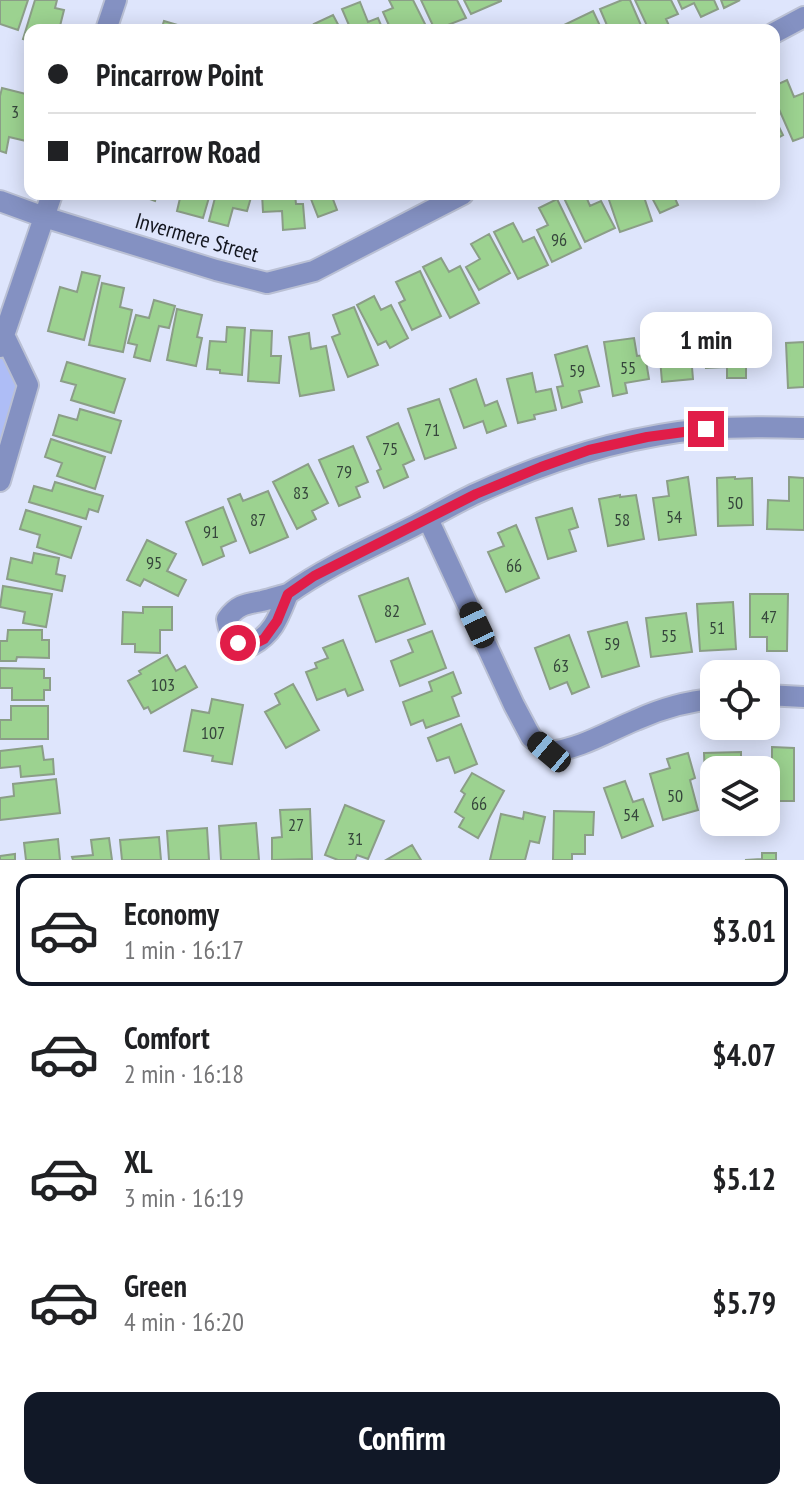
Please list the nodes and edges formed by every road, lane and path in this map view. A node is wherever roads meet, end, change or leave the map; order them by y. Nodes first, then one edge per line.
1 (116, 0) edge
2 (804, 17) edge
3 (108, 24) edge
4 (780, 30) edge
5 (50, 200) edge
6 (451, 200) edge
7 (0, 201) edge
8 (44, 217) junction
9 (2, 341) edge
10 (804, 428) edge
11 (0, 481) edge
12 (428, 519) junction
13 (288, 594) dead end
14 (780, 696) edge
15 (804, 697) edge
16 (700, 702) edge

1 - 3 street
2 - 4 street
5 - 8 street
6 - 8 street, Invermere Street
7 - 8 street, Invermere Street
8 - 9 street
9 - 11 street
10 - 12 street
12 - 13 street
12 - 16 street
14 - 15 street

